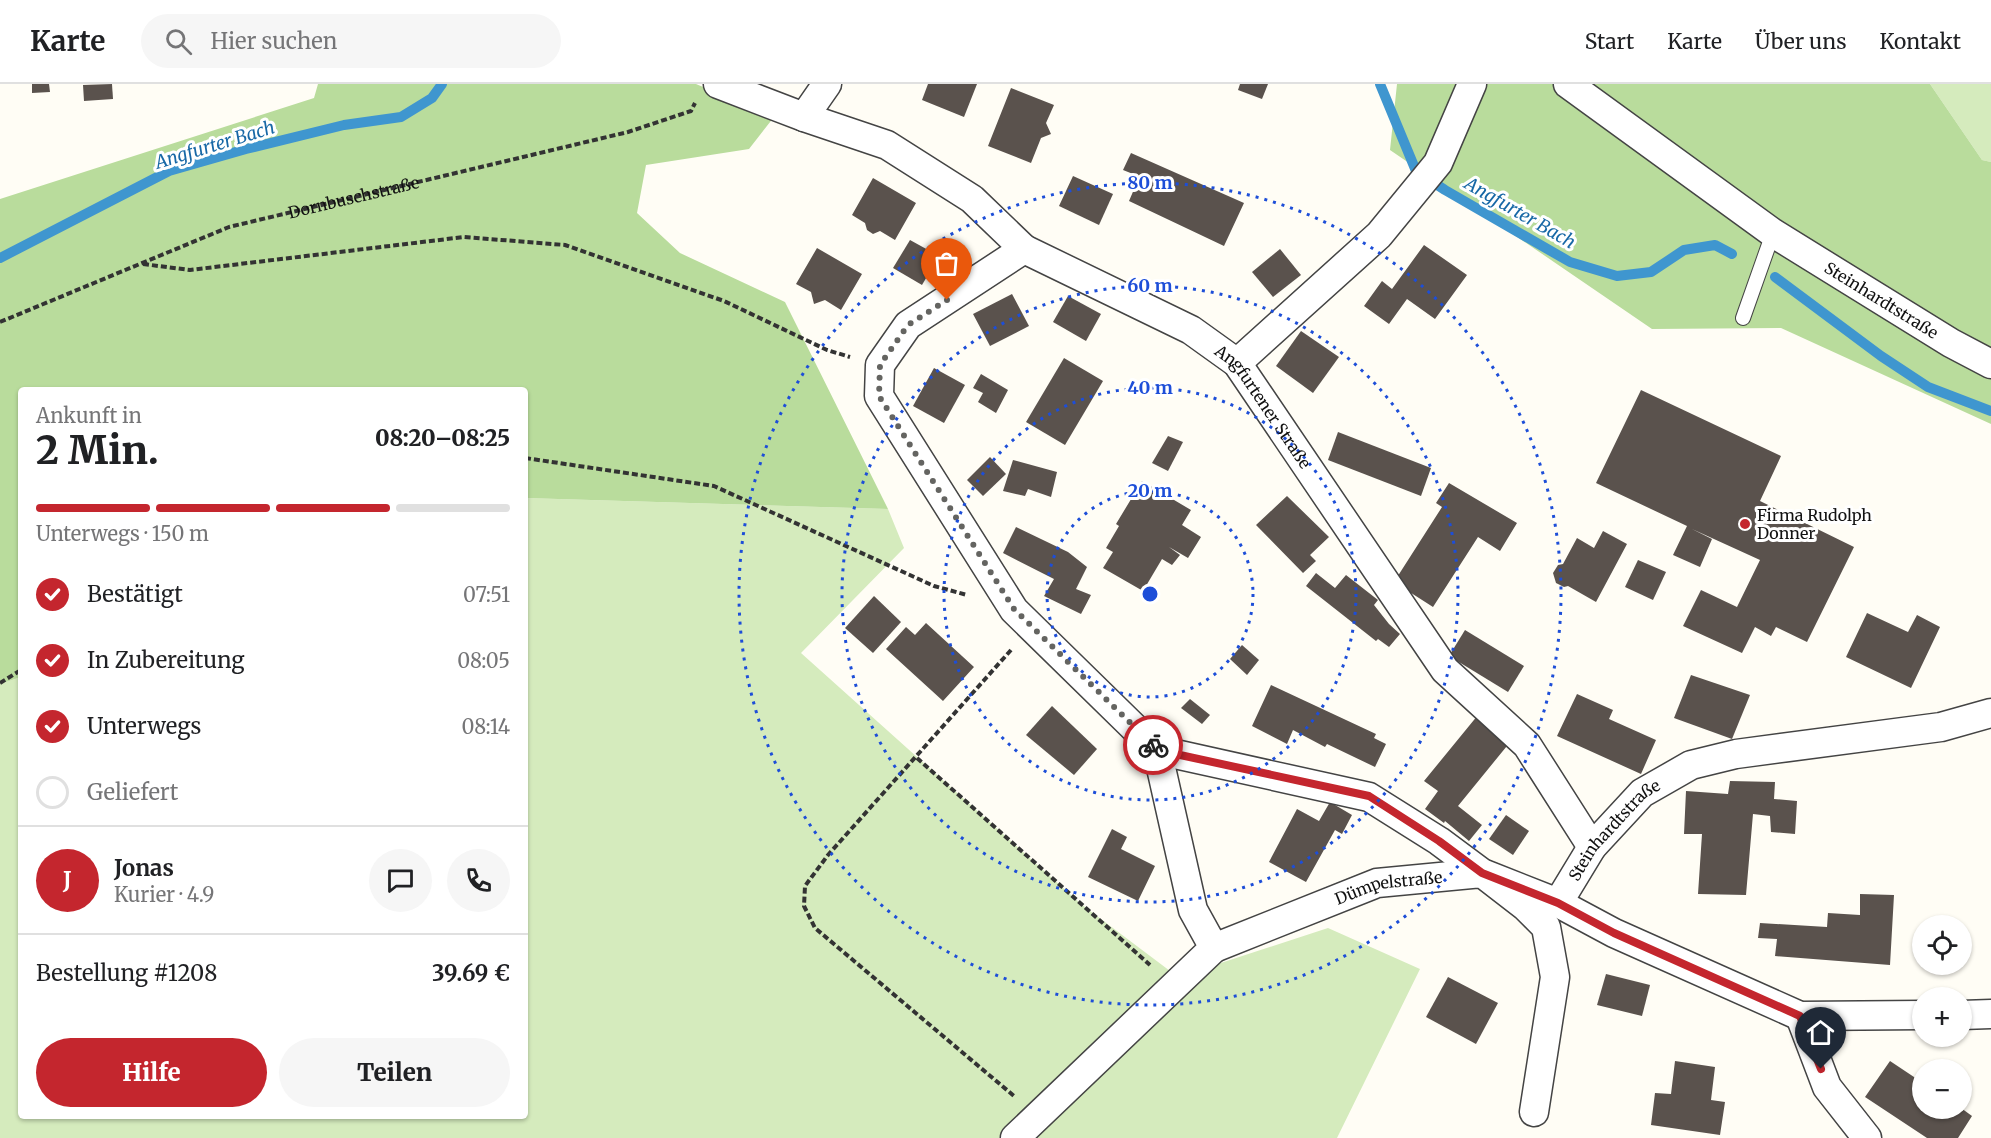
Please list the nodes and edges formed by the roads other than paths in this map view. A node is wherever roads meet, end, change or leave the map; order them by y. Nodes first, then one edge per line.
1 (828, 84) edge
2 (1472, 84) edge
3 (1568, 84) edge
4 (708, 89) edge
5 (804, 117) junction
6 (1773, 233) junction
7 (1024, 249) junction
8 (1743, 318) dead end
9 (1238, 363) junction
10 (1991, 364) edge
11 (1991, 713) edge
12 (1157, 750) junction
13 (1592, 848) junction
14 (1482, 873) junction
15 (1558, 903) junction
16 (1214, 948) junction
17 (1991, 1014) edge
18 (1912, 1015) edge
19 (1972, 1015) edge
20 (1800, 1016) junction
21 (1534, 1112) dead end
22 (1015, 1138) edge
23 (1867, 1138) edge

1 - 5 street
2 - 9 street
3 - 6 street, Steinhardtstraße
4 - 5 street, Angfurtener Straße
5 - 7 street, Angfurtener Straße
6 - 8 lane
6 - 10 street, Steinhardtstraße
7 - 9 street, Angfurtener Straße
7 - 12 street
9 - 13 street, Angfurtener Straße
11 - 13 street, Steinhardtstraße
12 - 14 street
12 - 16 street
13 - 15 street, Steinhardtstraße
14 - 15 street
14 - 16 street, Dümpelstraße
14 - 21 street
15 - 20 street
16 - 22 street, Dümpelstraße
17 - 19 street
18 - 20 street
20 - 23 street

